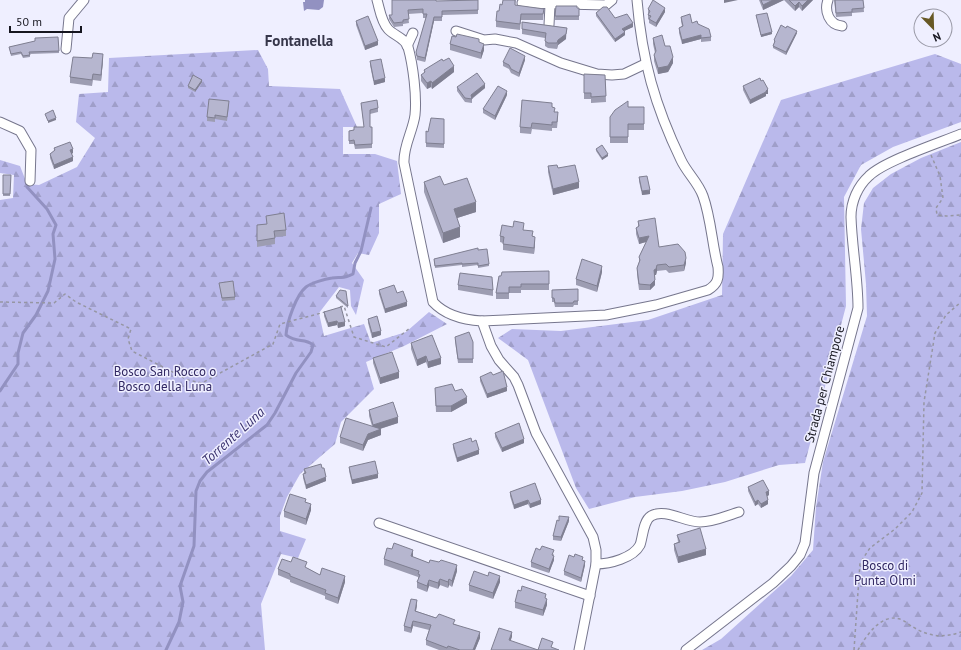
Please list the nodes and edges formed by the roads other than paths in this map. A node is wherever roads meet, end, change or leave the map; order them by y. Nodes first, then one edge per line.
1 (84, 0) edge
2 (377, 0) edge
3 (612, 0) edge
4 (638, 0) edge
5 (828, 0) edge
6 (522, 3) dead end
7 (550, 5) junction
8 (549, 25) edge
9 (842, 26) dead end
10 (456, 31) dead end
11 (413, 33) dead end
12 (407, 46) junction
13 (66, 49) dead end
14 (645, 64) junction
15 (0, 122) edge
16 (961, 134) edge
17 (30, 181) dead end
18 (482, 321) junction
19 (739, 512) dead end
20 (379, 523) dead end
21 (596, 564) junction
22 (590, 596) junction
23 (580, 650) edge
24 (686, 650) edge

1 - 13 street
2 - 12 street
3 - 7 street
4 - 14 street
5 - 9 street
6 - 7 street
7 - 8 street
10 - 14 street
11 - 12 street
12 - 18 street
14 - 18 street
15 - 17 street
16 - 24 street, Strada per Chiampore
18 - 21 street
19 - 21 street
20 - 22 street
21 - 22 street
22 - 23 street

